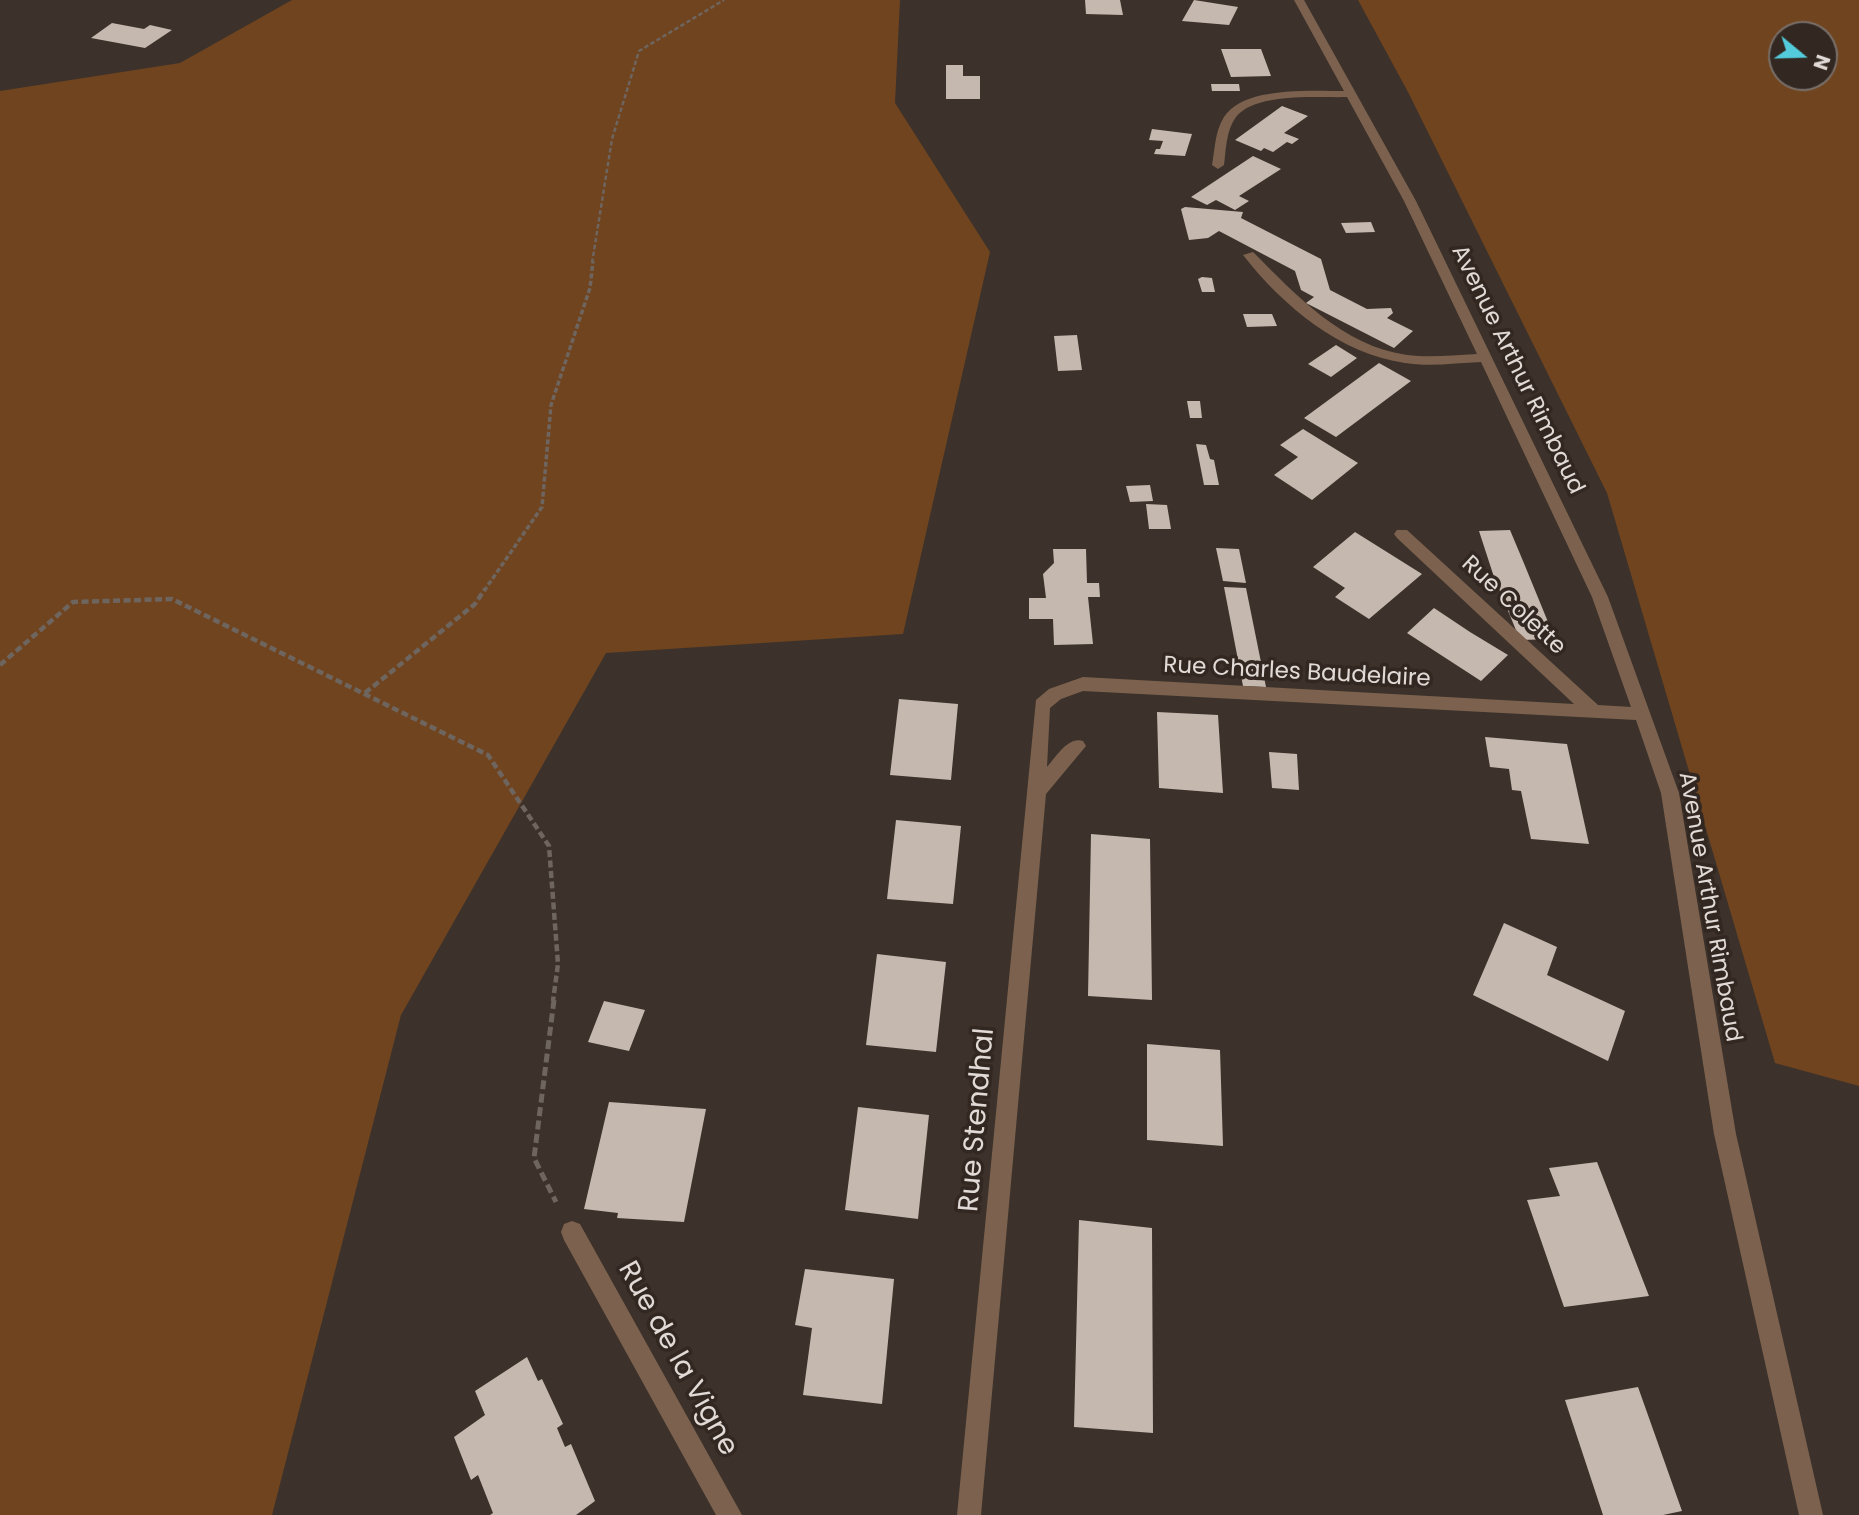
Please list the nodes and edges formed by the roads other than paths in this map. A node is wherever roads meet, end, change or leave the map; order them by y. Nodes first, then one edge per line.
1 (1299, 0) edge
2 (1351, 94) junction
3 (1218, 165) dead end
4 (1249, 255) dead end
5 (1486, 358) junction
6 (1402, 534) dead end
7 (1593, 711) junction
8 (1642, 714) junction
9 (1077, 746) dead end
10 (1037, 791) junction
11 (572, 1232) road end
12 (730, 1515) edge
13 (969, 1515) edge
14 (1811, 1515) edge

1 - 2 street, Avenue Arthur Rimbaud
2 - 3 street
2 - 5 street, Avenue Arthur Rimbaud
4 - 5 street
5 - 8 street, Avenue Arthur Rimbaud
6 - 7 street, Rue Colette
7 - 8 street, Rue Charles Baudelaire
7 - 10 street, Rue Charles Baudelaire
8 - 14 street, Avenue Arthur Rimbaud
9 - 10 street
10 - 13 street, Rue Stendhal
11 - 12 street, Rue de la Vigne

